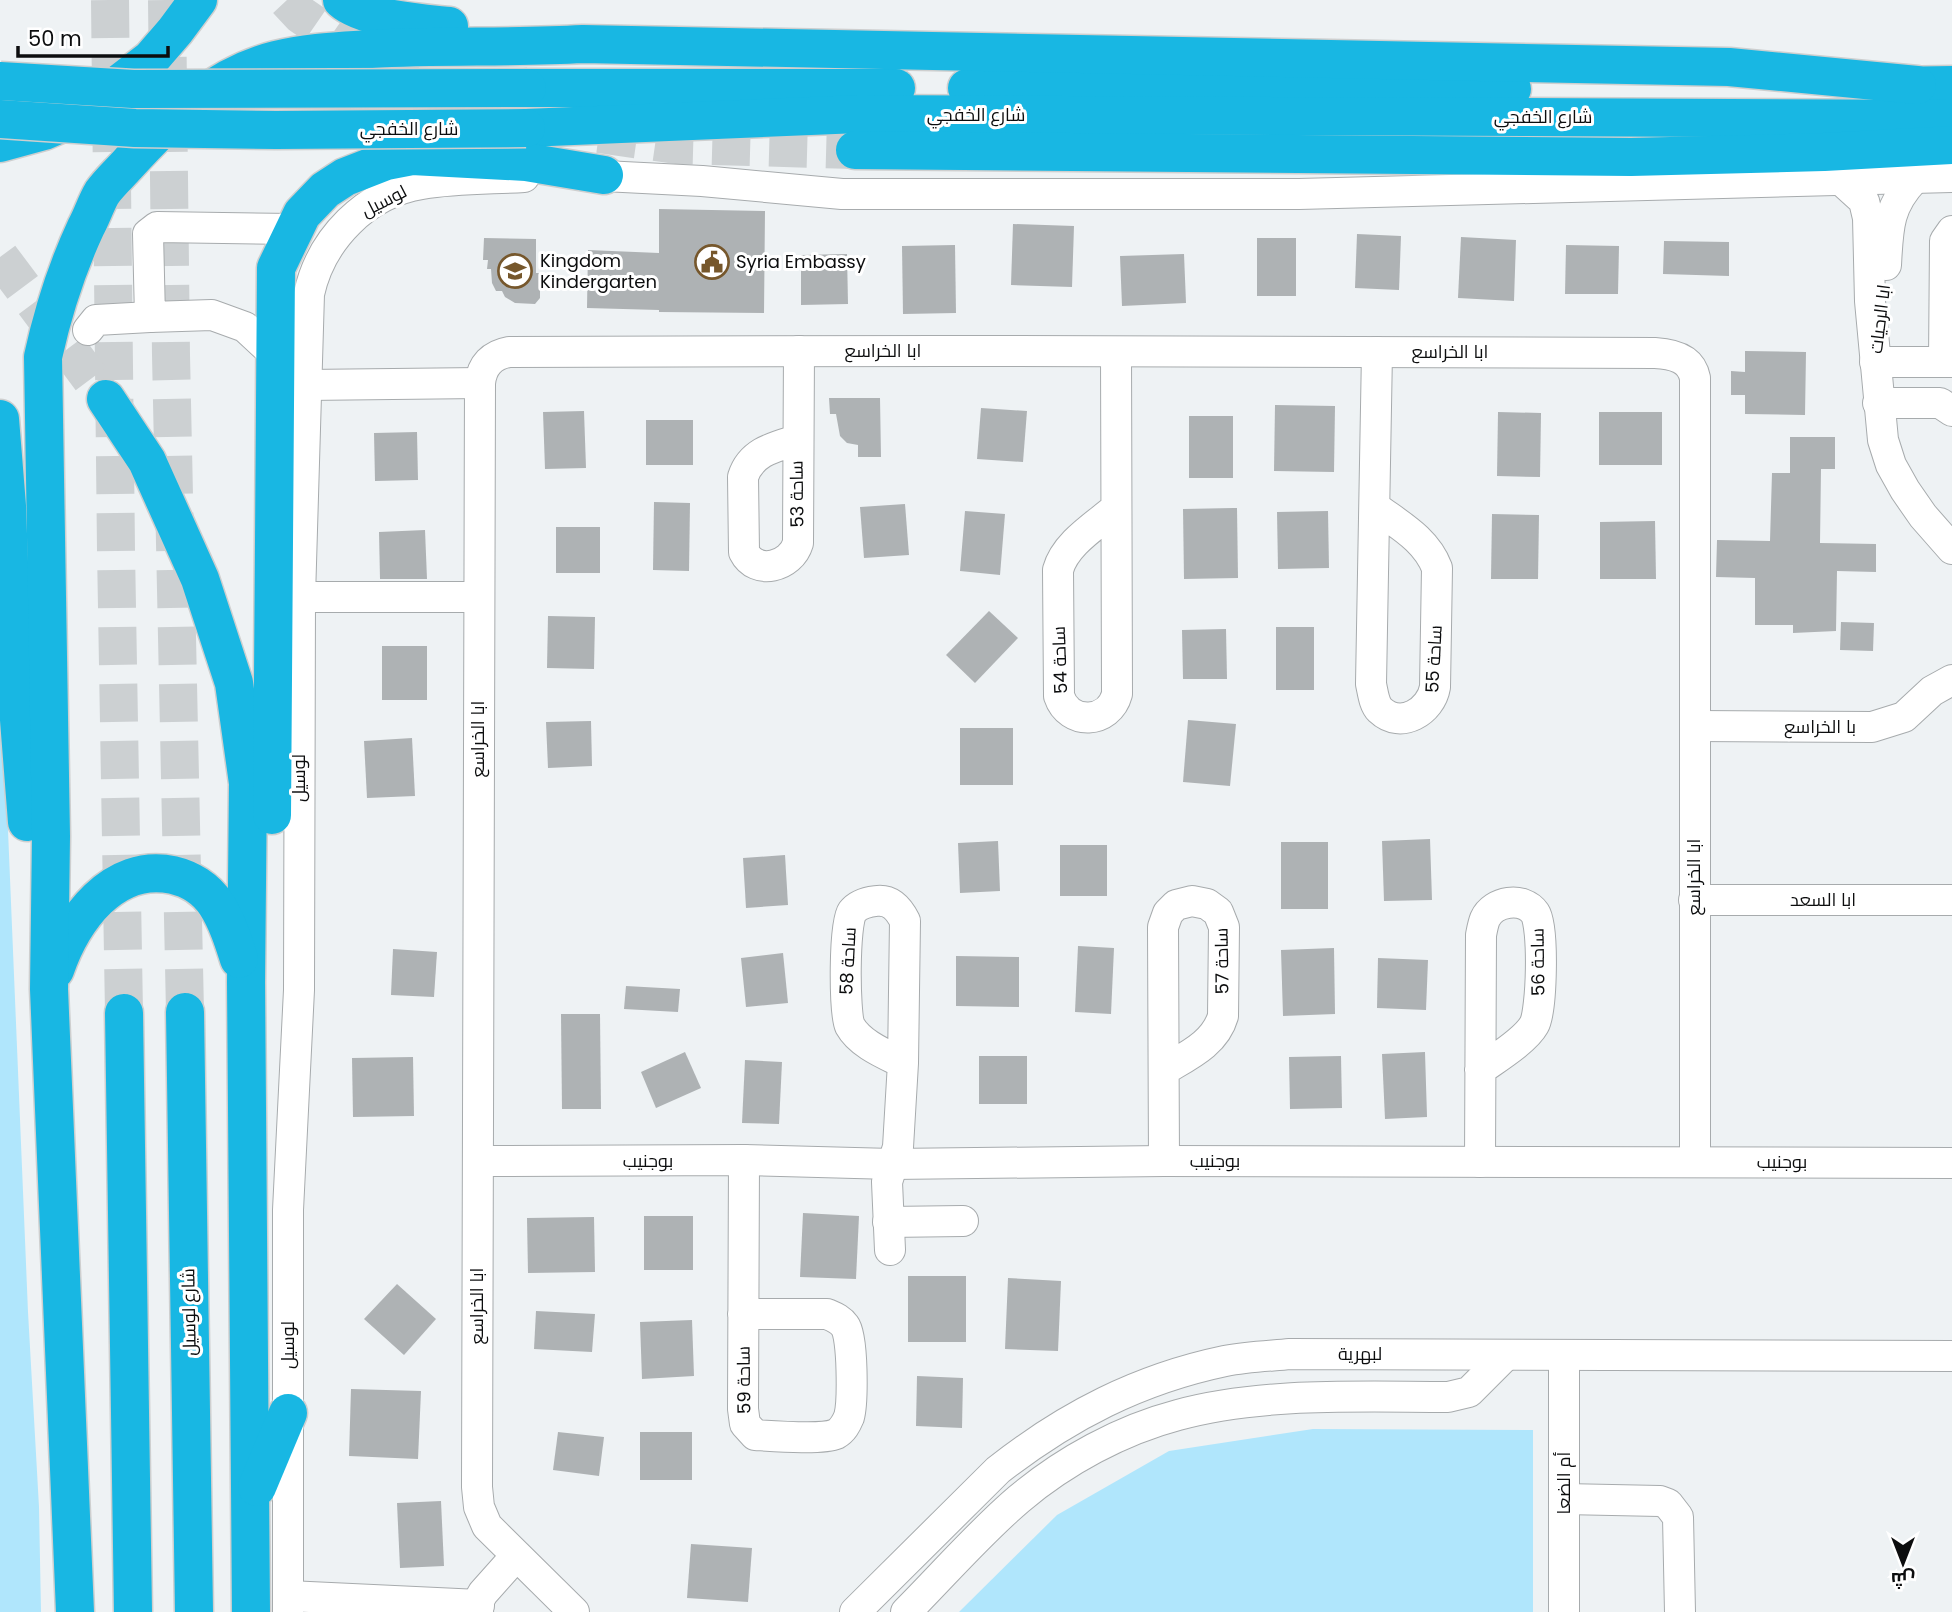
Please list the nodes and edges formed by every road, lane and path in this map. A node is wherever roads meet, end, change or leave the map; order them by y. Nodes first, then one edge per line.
1 (198, 0) edge
2 (342, 0) edge
3 (583, 44) junction
4 (0, 81) edge
5 (1934, 85) edge
6 (0, 119) edge
7 (1952, 119) edge
8 (0, 143) edge
9 (1952, 145) edge
10 (855, 150) tunnel mouth
11 (604, 175) junction
12 (1952, 177) edge
13 (1914, 179) junction
14 (1842, 181) junction
15 (293, 229) junction
16 (1952, 231) edge
17 (150, 317) junction
18 (88, 330) dead end
19 (799, 351) junction
20 (1116, 352) junction
21 (1377, 352) junction
22 (275, 354) junction
23 (1875, 362) junction
24 (1948, 362) edge
25 (480, 383) junction
26 (306, 385) junction
27 (106, 399) tunnel mouth
28 (1878, 403) junction
29 (1948, 406) edge
30 (0, 419) edge
31 (797, 440) dead end
32 (1375, 507) junction
33 (1115, 509) junction
34 (1952, 549) edge
35 (300, 597) junction
36 (478, 597) junction
37 (1952, 657) edge
38 (1942, 686) edge
39 (1695, 726) junction
40 (1694, 900) junction
41 (1952, 900) edge
42 (246, 982) junction
43 (50, 989) junction
44 (185, 1012) tunnel mouth
45 (124, 1013) tunnel mouth
46 (903, 1063) junction
47 (1164, 1070) junction
48 (1480, 1070) junction
49 (247, 1123) junction
50 (744, 1160) junction
51 (478, 1161) junction
52 (1164, 1161) junction
53 (1480, 1162) junction
54 (1695, 1162) junction
55 (1952, 1163) edge
56 (892, 1164) junction
57 (57, 1216) junction
58 (963, 1221) dead end
59 (743, 1314) junction
60 (1506, 1355) junction
61 (1564, 1355) junction
62 (1952, 1356) edge
63 (288, 1413) junction
64 (1021, 1452) junction
65 (1060, 1469) junction
66 (1564, 1499) junction
67 (250, 1502) junction
68 (965, 1505) junction
69 (979, 1539) junction
70 (516, 1556) junction
71 (288, 1604) edge
72 (478, 1609) edge
73 (75, 1612) edge
74 (133, 1612) edge
75 (194, 1612) edge
76 (251, 1612) edge
77 (574, 1612) edge
78 (855, 1612) edge
79 (906, 1612) edge
80 (1564, 1612) edge
81 (1680, 1612) edge

1 - 8 highway
2 - 3 highway
3 - 5 highway
3 - 43 highway
4 - 5 highway, شارع الخفجي, bridge
6 - 7 highway, شارع الخفجي, bridge
9 - 10 highway
11 - 14 street
11 - 15 highway
11 - 26 street, لوسيل
12 - 13 street
13 - 14 street
13 - 23 street, ابا الرحيات
14 - 23 street, ابا الرحيات
15 - 17 street
15 - 22 highway
16 - 24 street
17 - 18 street
17 - 22 street
19 - 20 street, ابا الخراسع
19 - 25 street, ابا الخراسع
19 - 31 street, ساحة 53
20 - 21 street, ابا الخراسع
20 - 33 street, ساحة 54
21 - 32 street, ساحة 55
21 - 39 street, ابا الخراسع
22 - 49 highway
23 - 24 street
23 - 28 street
25 - 26 street
25 - 36 street, ابا الخراسع
26 - 35 street, لوسيل
27 - 42 highway
28 - 29 street
28 - 34 street
30 - 57 highway
32 - 32 street, ساحة 55
33 - 33 street, ساحة 54
35 - 36 street
35 - 63 street, لوسيل
36 - 51 street, ابا الخراسع
37 - 38 street, با الخراسع
38 - 39 street, با الخراسع
39 - 40 street, ابا الخراسع
40 - 41 street, ابا السعد
40 - 54 street, ابا الخراسع
42 - 43 highway
42 - 49 highway
43 - 57 highway
44 - 75 highway, شارع لوسيل
45 - 74 highway
46 - 46 street, ساحة 58
46 - 56 street, ساحة 58
47 - 47 street, ساحة 57
47 - 52 street, ساحة 57
48 - 48 street, ساحة 56
48 - 53 street, ساحة 56
49 - 67 highway
50 - 51 street, بوجنيب
50 - 56 street, بوجنيب
50 - 59 street, ساحة 59
51 - 70 street, ابا الخراسع
52 - 53 street, بوجنيب
52 - 56 street, بوجنيب
53 - 54 street, بوجنيب
54 - 55 street, بوجنيب
56 - 58 street, ساحة 58
57 - 73 highway
59 - 59 street, ساحة 59
60 - 61 street, لبهرية
60 - 64 street, لبهرية
60 - 65 street
61 - 62 street, لبهرية
61 - 66 street, أم الضعا
63 - 67 highway
63 - 71 street, لوسيل
64 - 65 street
64 - 68 street, لبهرية
65 - 69 street
66 - 80 street, أم الضعا
66 - 81 street
67 - 76 highway
68 - 69 street
68 - 78 street, لبهرية
69 - 79 street
70 - 72 street
70 - 77 street, ابا الخراسع
71 - 72 street

